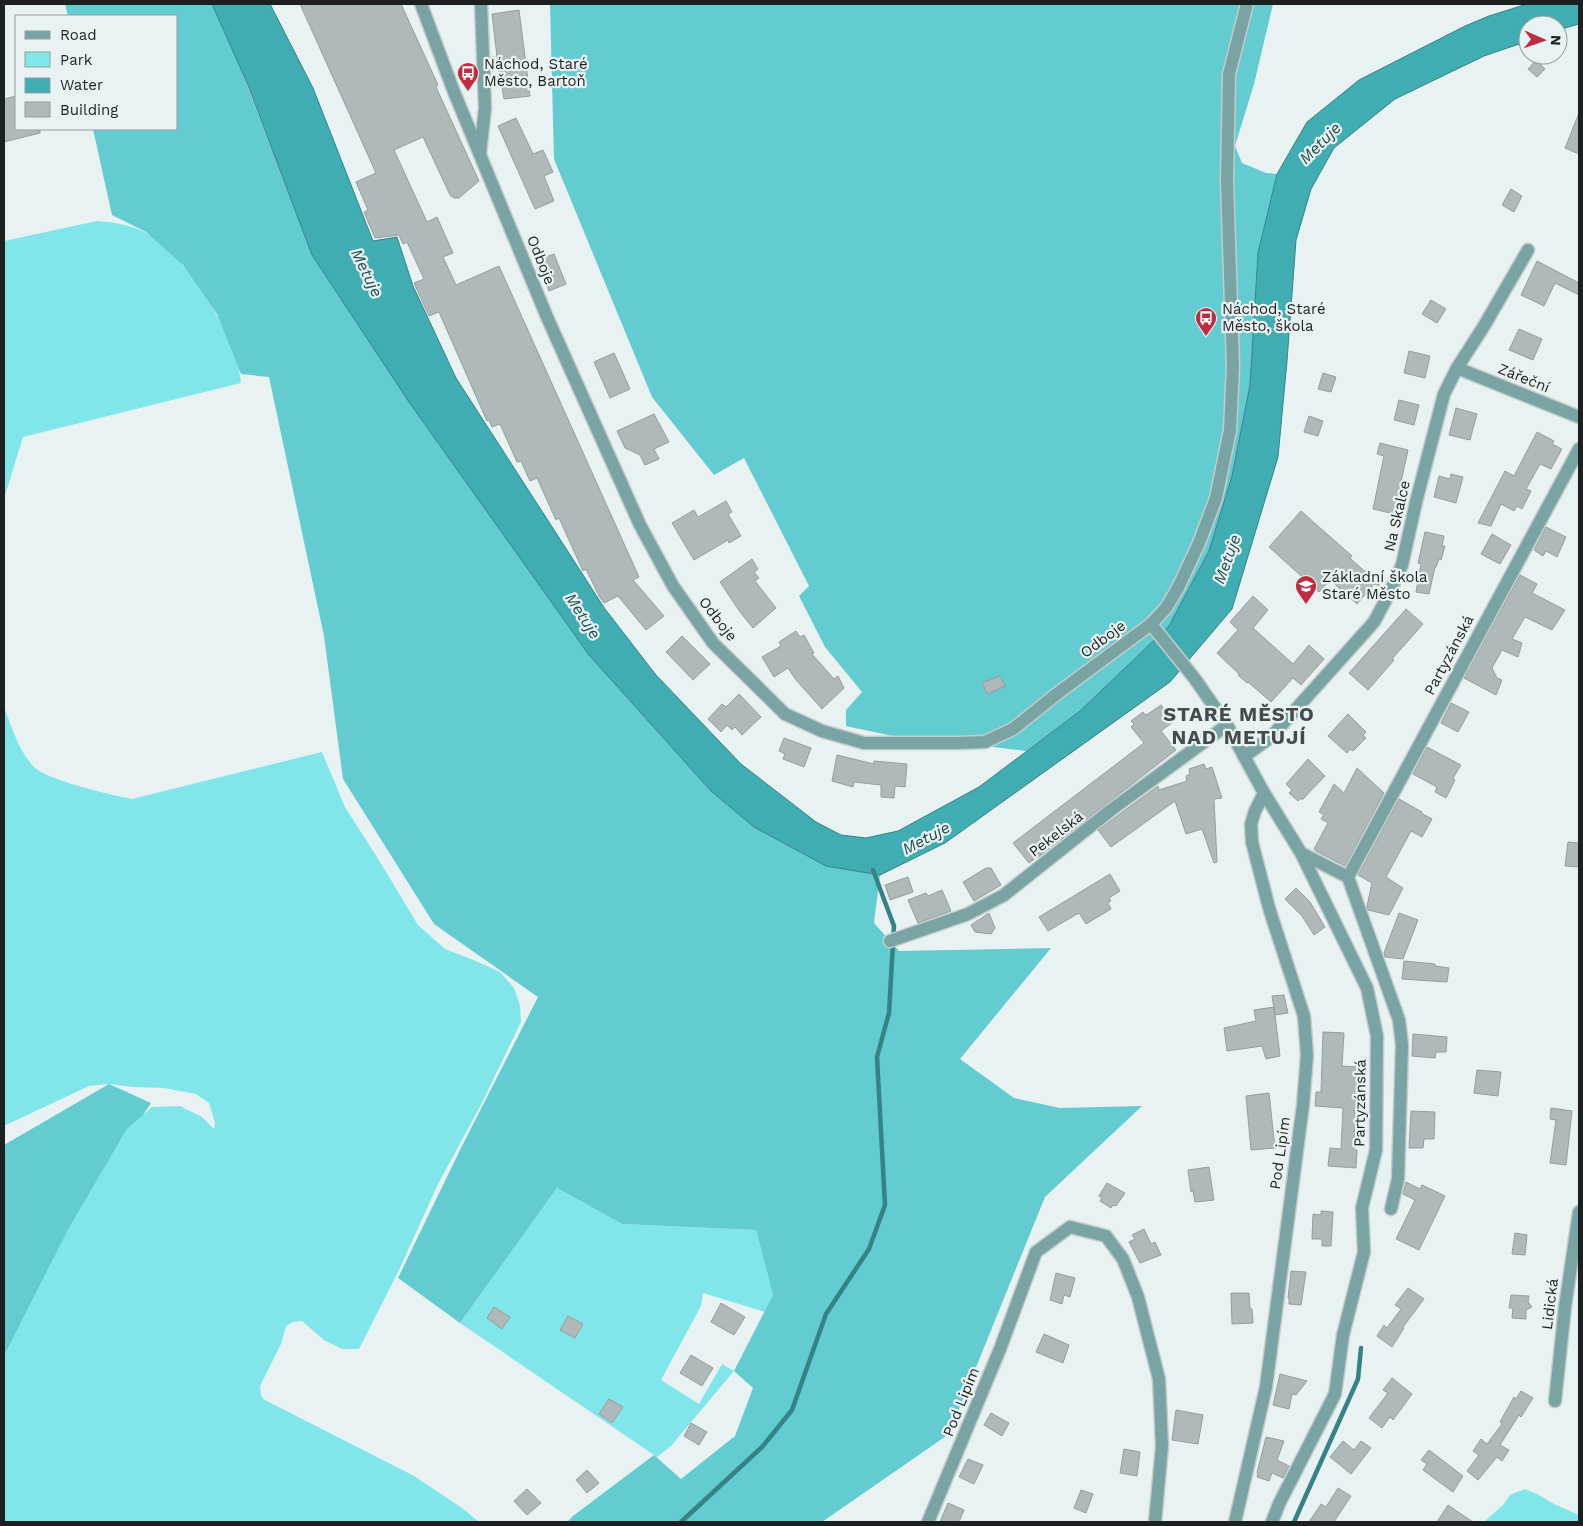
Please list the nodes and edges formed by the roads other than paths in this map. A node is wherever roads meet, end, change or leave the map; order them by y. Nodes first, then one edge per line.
1 (421, 4) edge
2 (481, 4) edge
3 (1247, 4) edge
4 (480, 154) junction
5 (1528, 250) dead end
6 (1458, 368) junction
7 (1579, 417) edge
8 (1579, 449) edge
9 (1154, 628) junction
10 (1227, 725) junction
11 (1245, 756) junction
12 (1264, 793) junction
13 (1301, 854) junction
14 (1348, 878) junction
15 (890, 941) dead end
16 (1391, 1209) dead end
17 (1579, 1212) edge
18 (1555, 1401) dead end
19 (928, 1522) edge
20 (1155, 1522) edge
21 (1235, 1522) edge
22 (1272, 1522) edge

1 - 4 street, Odboje
2 - 4 street, Odboje
3 - 9 street, Odboje
4 - 9 street, Odboje
5 - 6 street, Na Skalce
6 - 7 street, Zářeční
6 - 11 street, Na Skalce
8 - 14 street, Partyzánská
9 - 10 street, Partyzánská
10 - 11 street, Partyzánská
10 - 15 street, Pekelská
11 - 12 street, Partyzánská
12 - 13 street, Partyzánská
12 - 21 street, Pod Lipím
13 - 14 street
13 - 22 street, Partyzánská
14 - 16 street
17 - 18 street, Lidická
19 - 20 street, Pod Lipím

